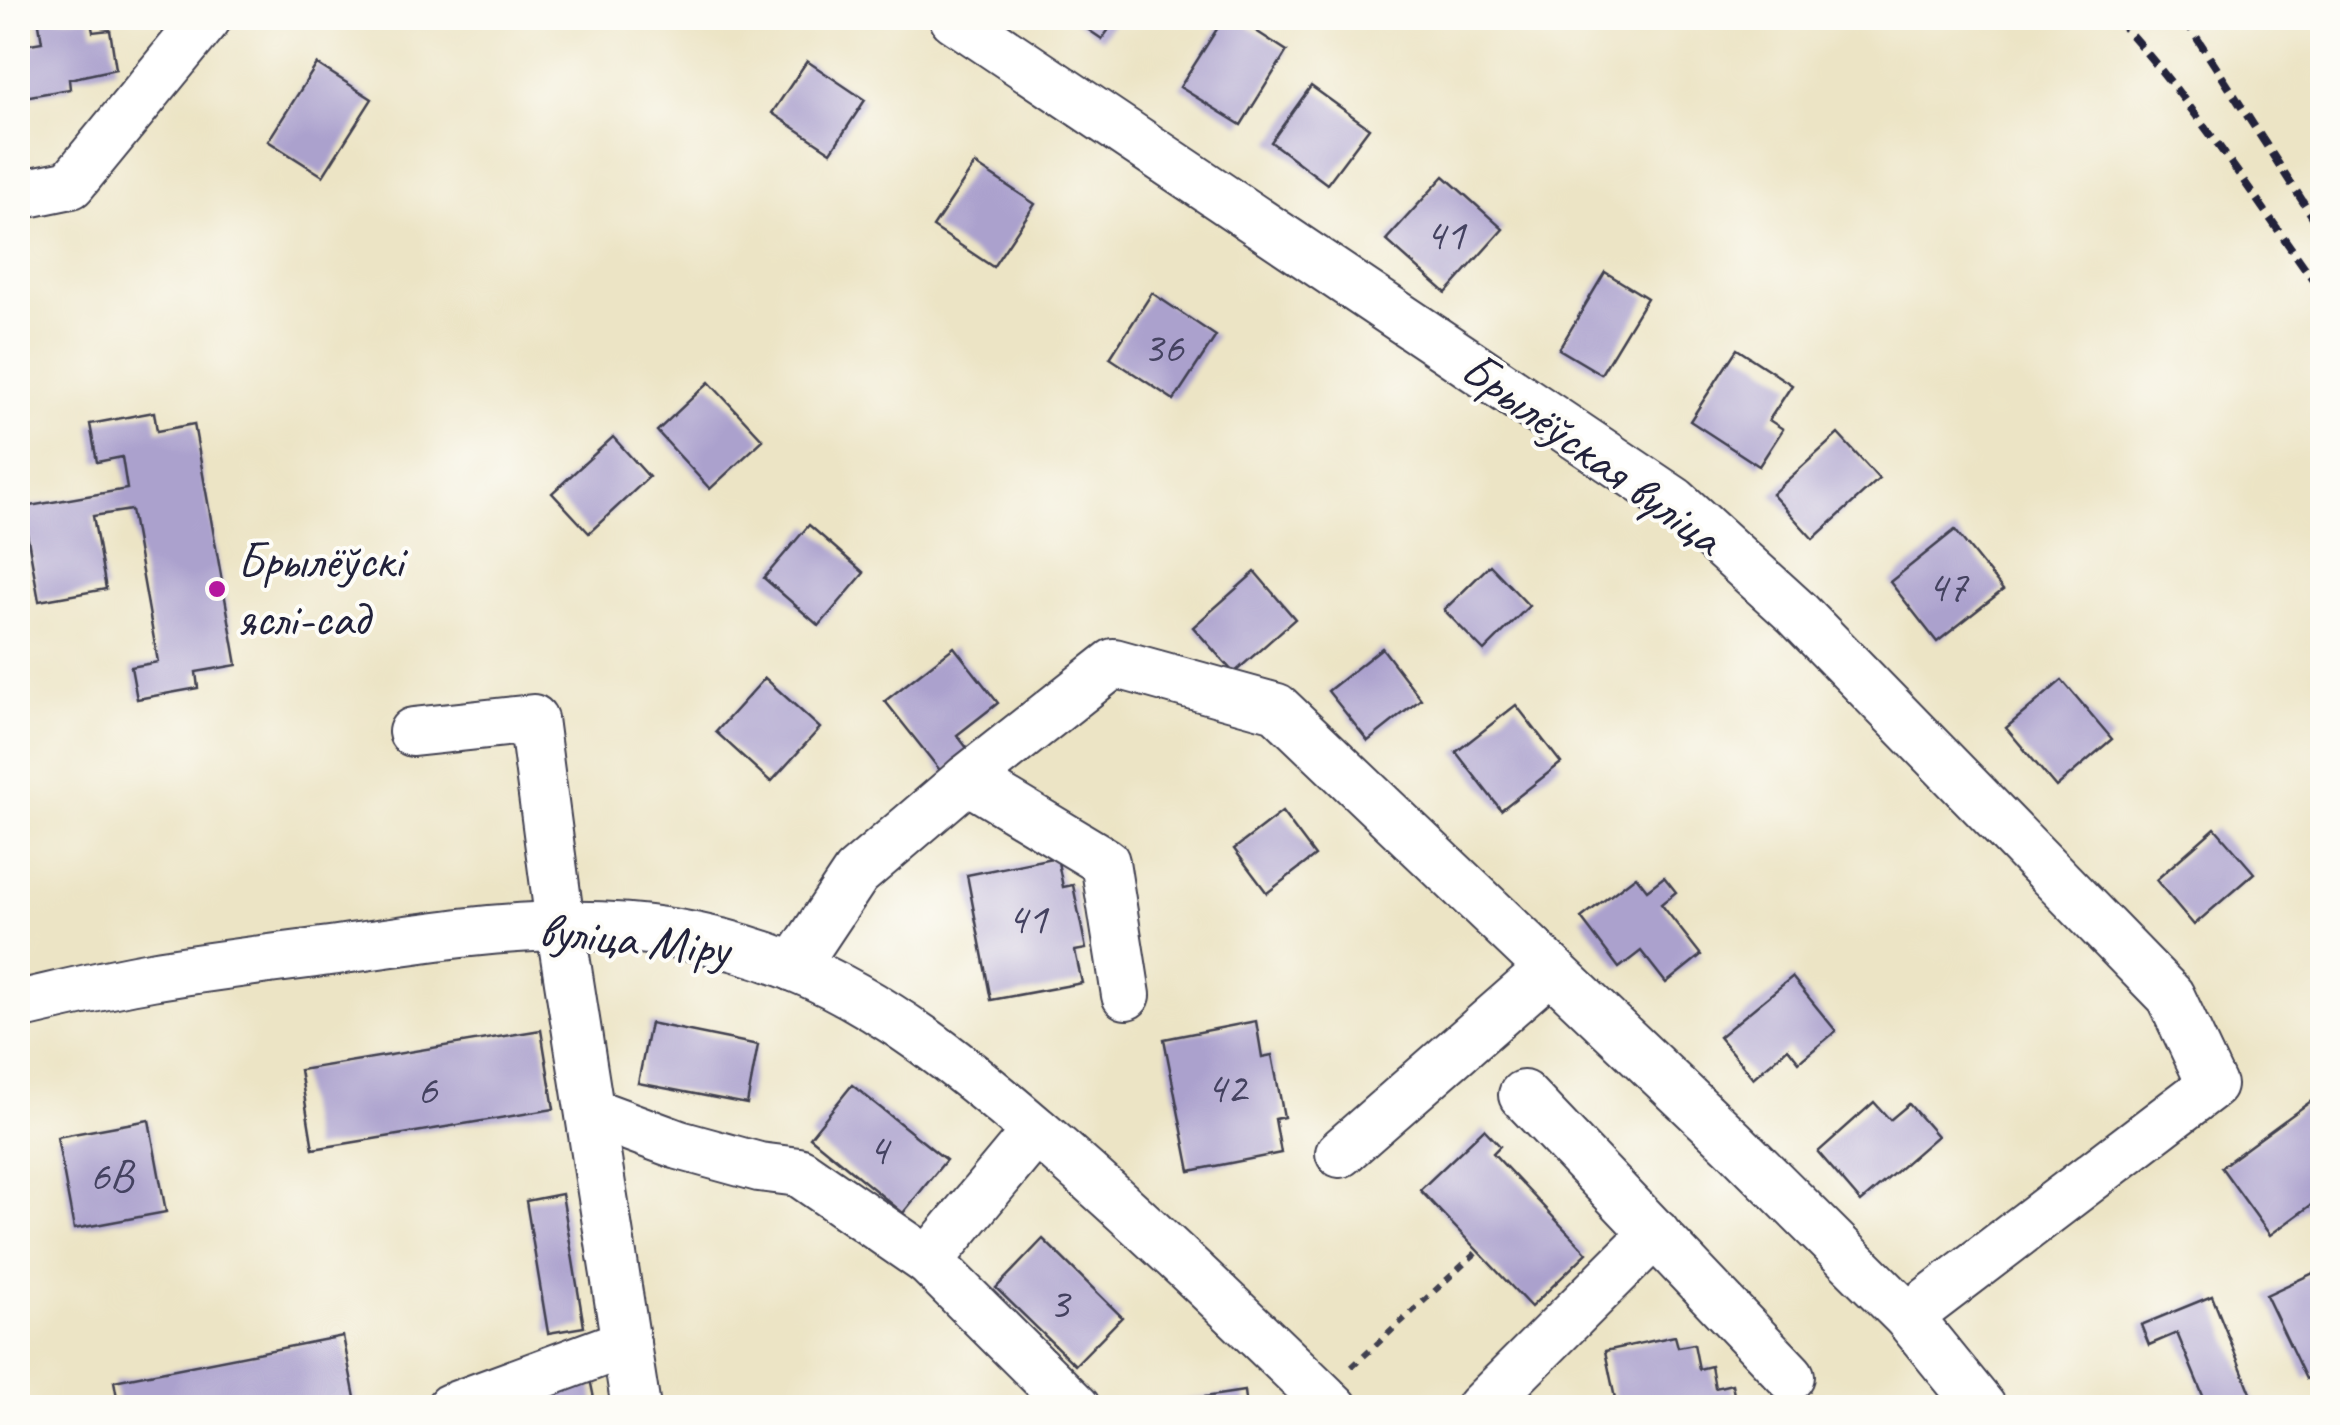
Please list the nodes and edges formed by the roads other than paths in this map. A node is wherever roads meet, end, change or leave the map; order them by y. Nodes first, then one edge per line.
1 (207, 18) edge
2 (954, 18) edge
3 (18, 195) edge
4 (413, 732) dead end
5 (968, 779) junction
6 (560, 924) junction
7 (794, 967) junction
8 (1550, 968) junction
9 (1126, 995) dead end
10 (18, 1005) edge
11 (1523, 1095) dead end
12 (590, 1112) junction
13 (1036, 1130) junction
14 (1340, 1153) dead end
15 (1655, 1233) junction
16 (928, 1261) junction
17 (1908, 1318) junction
18 (626, 1343) junction
19 (1790, 1376) dead end
20 (1328, 1401) edge
21 (450, 1408) edge
22 (636, 1408) edge
23 (1076, 1408) edge
24 (1480, 1408) edge
25 (1982, 1408) edge

1 - 3 street
2 - 17 street, Брылёўская вуліца
4 - 6 street
5 - 7 street
5 - 8 street
5 - 9 street
6 - 7 street, вуліца Міру
6 - 10 street, вуліца Міру
6 - 12 street
7 - 13 street, вуліца Міру
8 - 14 street
8 - 17 street
11 - 15 street
12 - 16 street
12 - 18 street
13 - 16 street
13 - 20 street, вуліца Міру
15 - 19 street
15 - 24 street
16 - 23 street
17 - 25 street
18 - 21 street
18 - 22 street

